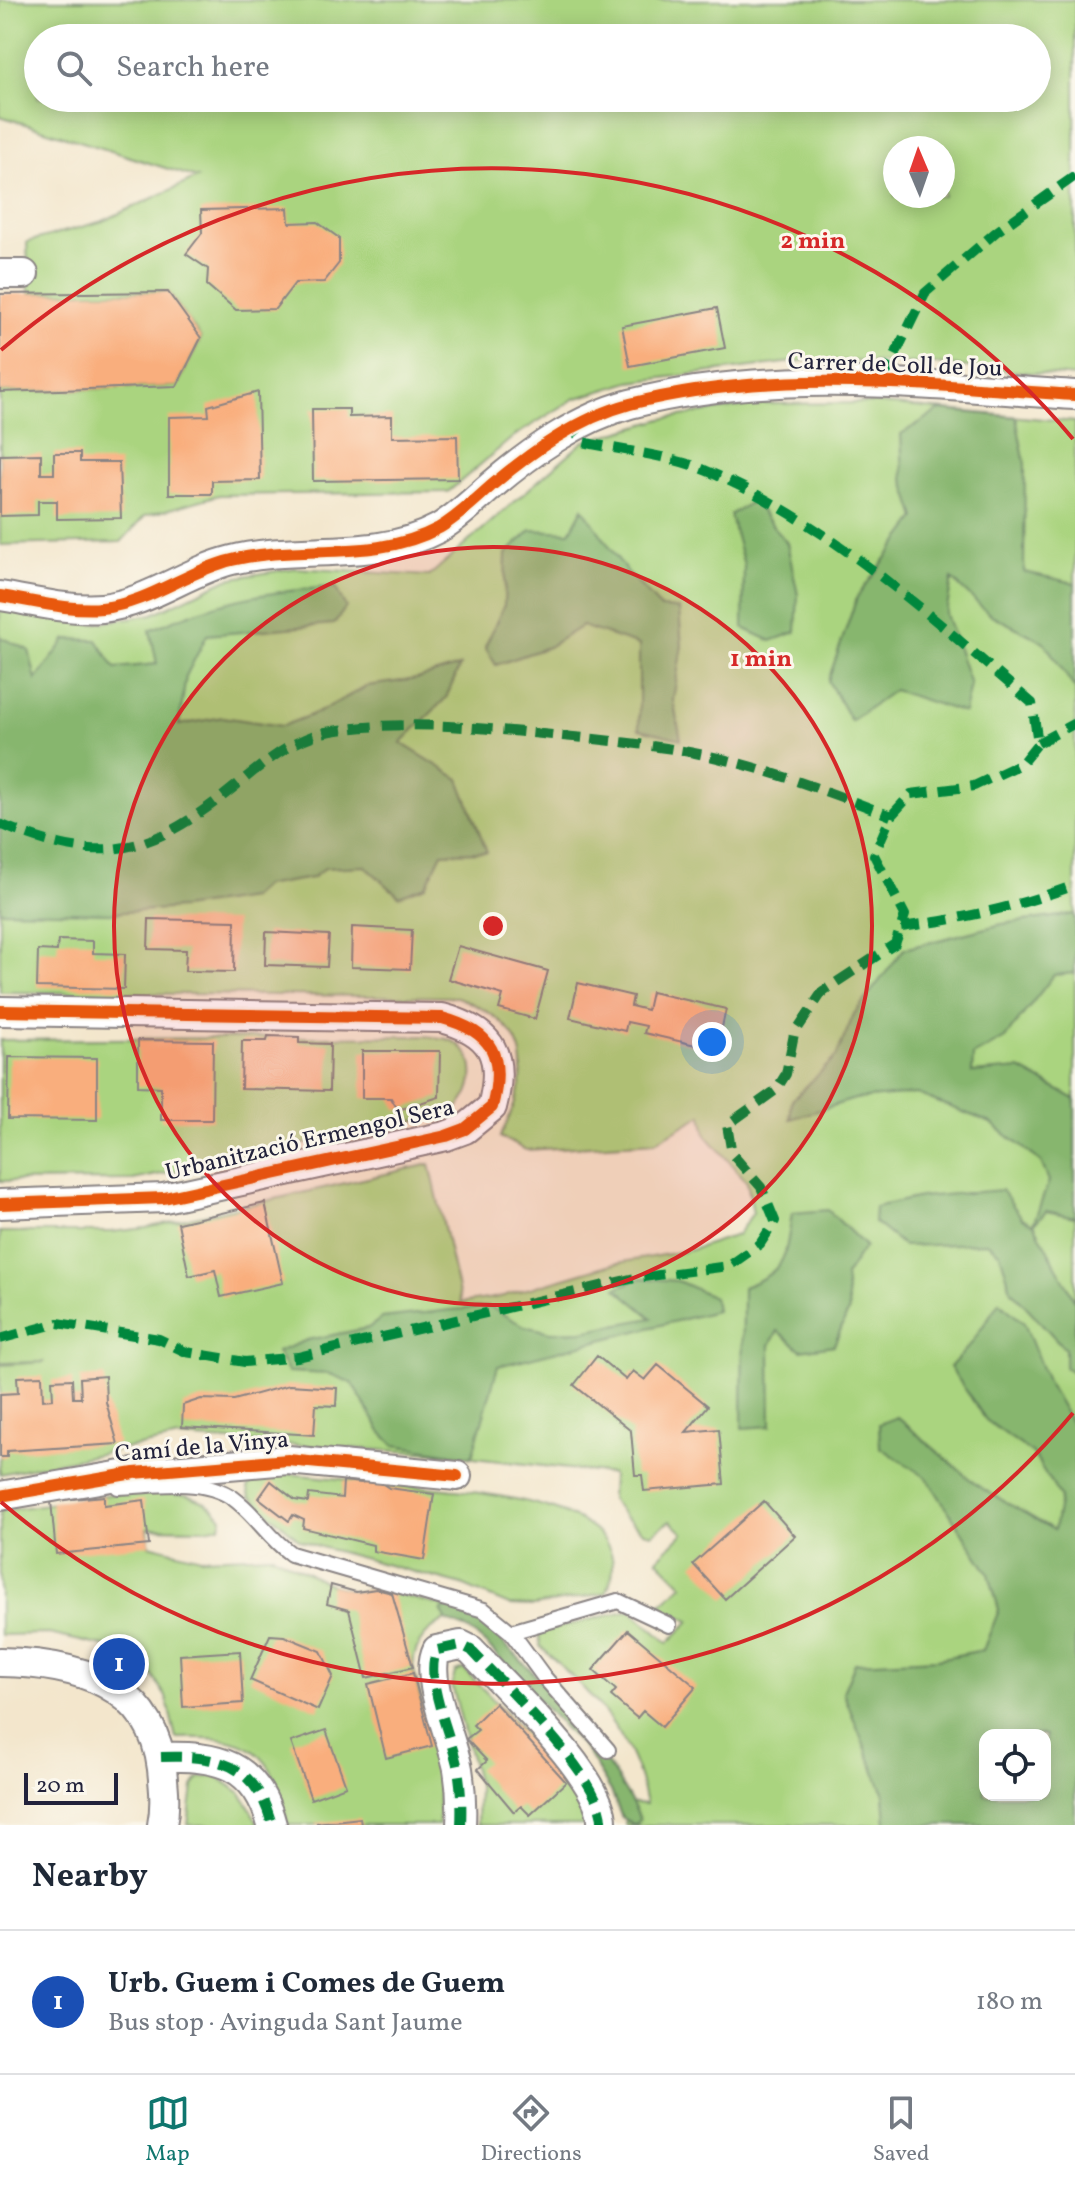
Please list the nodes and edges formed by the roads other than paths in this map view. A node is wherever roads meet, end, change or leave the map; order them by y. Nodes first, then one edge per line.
1 (1075, 395) edge
2 (0, 596) edge
3 (0, 1011) edge
4 (0, 1204) edge
5 (457, 1476) dead end
6 (90, 1480) junction
7 (0, 1496) edge
8 (669, 1625) dead end
9 (511, 1632) junction
10 (0, 1662) edge
11 (608, 1750) dead end
12 (161, 1757) junction
13 (162, 1825) edge
14 (272, 1825) edge
15 (461, 1825) edge
16 (602, 1825) edge

1 - 2 street, Carrer de Coll de Jou
3 - 4 street, Urbanització Ermengol Sera
5 - 6 street, Camí de la Vinya
6 - 7 street, Camí de la Vinya
6 - 9 lane
8 - 9 lane
9 - 11 lane
10 - 12 street
12 - 13 street
12 - 14 street
15 - 16 street

